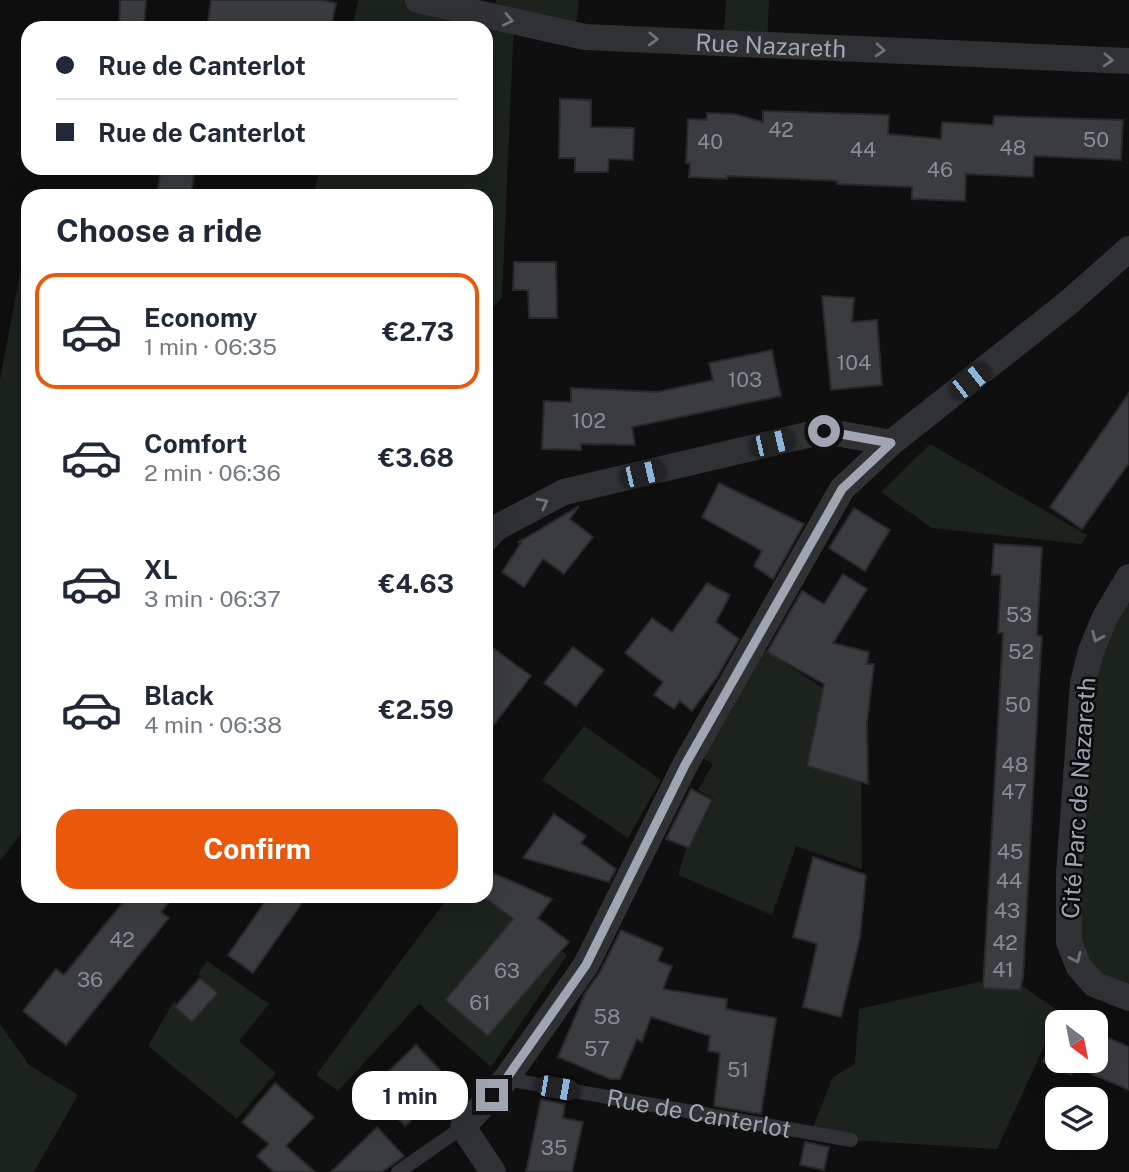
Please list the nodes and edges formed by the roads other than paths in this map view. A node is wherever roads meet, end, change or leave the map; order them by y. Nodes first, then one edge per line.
1 (418, 0) edge
2 (1129, 61) edge
3 (1129, 249) edge
4 (891, 443) junction
5 (493, 531) edge
6 (1129, 577) edge
7 (1129, 998) edge
8 (506, 1079) junction
9 (463, 1127) junction
10 (851, 1140) dead end
11 (398, 1172) edge
12 (493, 1172) edge

1 -> 2 street, Rue Nazareth
3 - 4 street
5 -> 4 street
4 - 8 street
6 -> 7 street, Cité Parc de Nazareth
8 - 9 street
8 - 10 lane, Rue de Canterlot
9 - 11 lane
9 - 12 street

